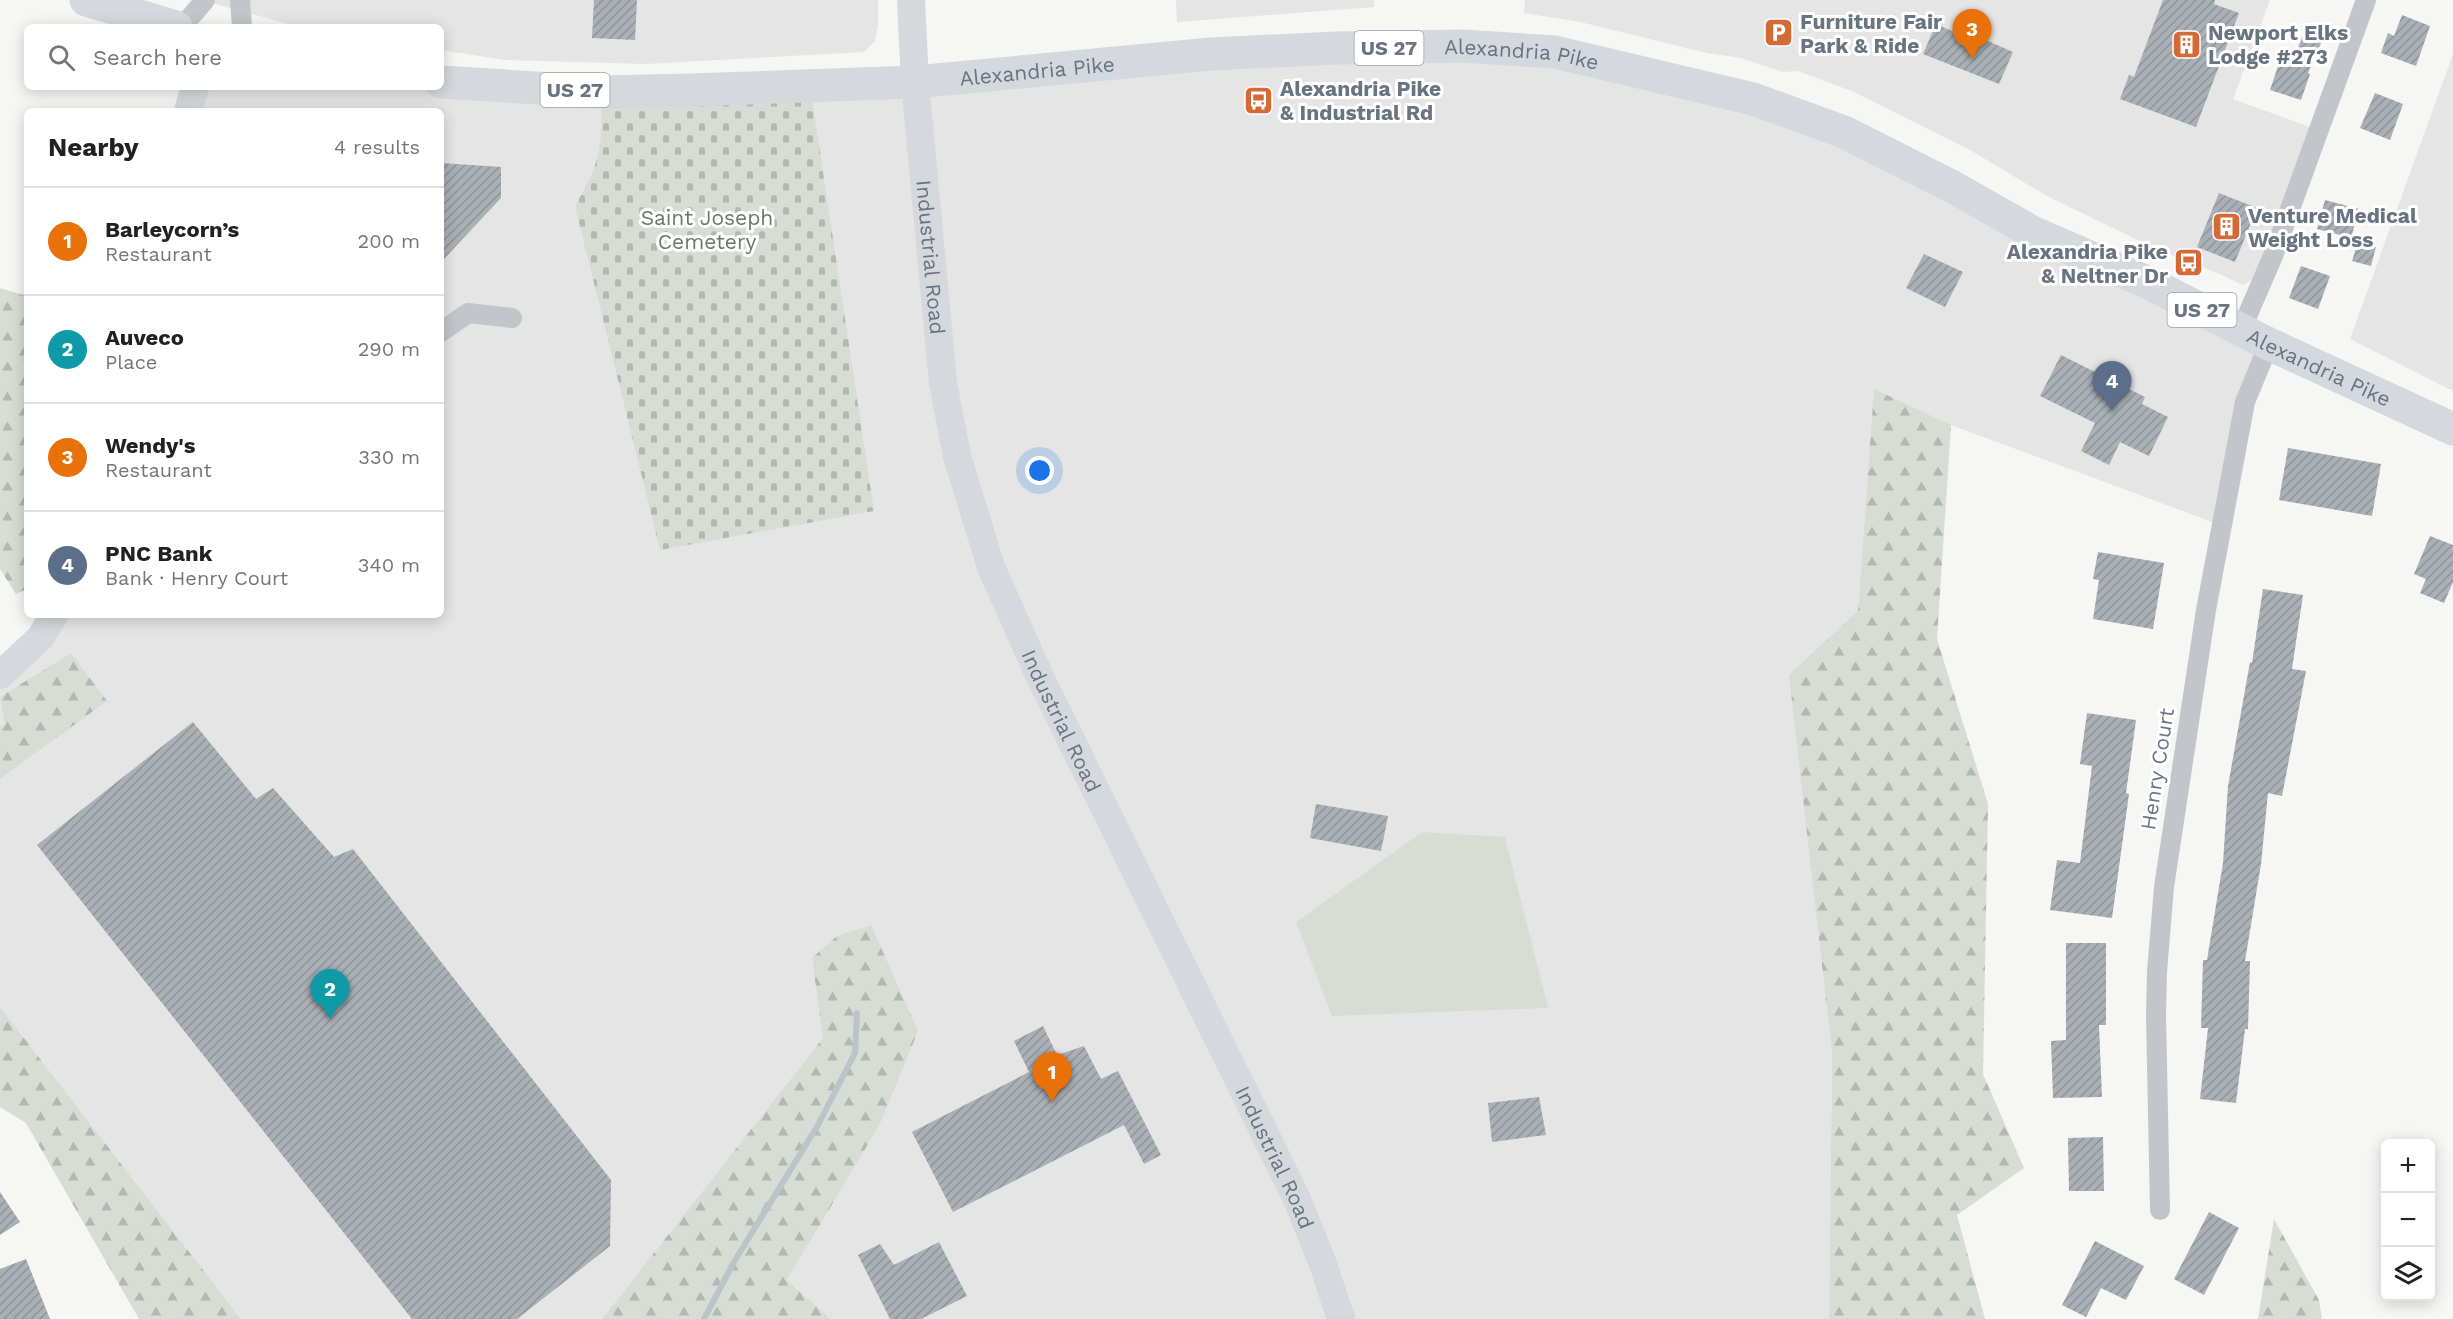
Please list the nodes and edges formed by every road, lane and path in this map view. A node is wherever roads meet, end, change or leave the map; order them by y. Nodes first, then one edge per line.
1 (86, 0) edge
2 (205, 0) edge
3 (240, 0) edge
4 (911, 0) edge
5 (2366, 0) edge
6 (166, 24) edge
7 (185, 24) edge
8 (242, 24) edge
9 (444, 82) edge
10 (915, 82) junction
11 (194, 90) edge
12 (189, 108) edge
13 (512, 318) dead end
14 (444, 330) edge
15 (2255, 337) junction
16 (2453, 429) edge
17 (52, 618) edge
18 (0, 675) edge
19 (2160, 1210) dead end
20 (1341, 1319) edge

1 - 6 highway
2 - 7 street
3 - 8 street
4 - 10 main road, Industrial Road
5 - 15 street, Henry Court
9 - 10 highway, Alexandria Pike / US 27
10 - 15 highway, Alexandria Pike / US 27
10 - 20 main road, Industrial Road
11 - 12 main road
13 - 14 street
15 - 16 highway, Alexandria Pike / US 27
15 - 19 street, Henry Court
17 - 18 main road

